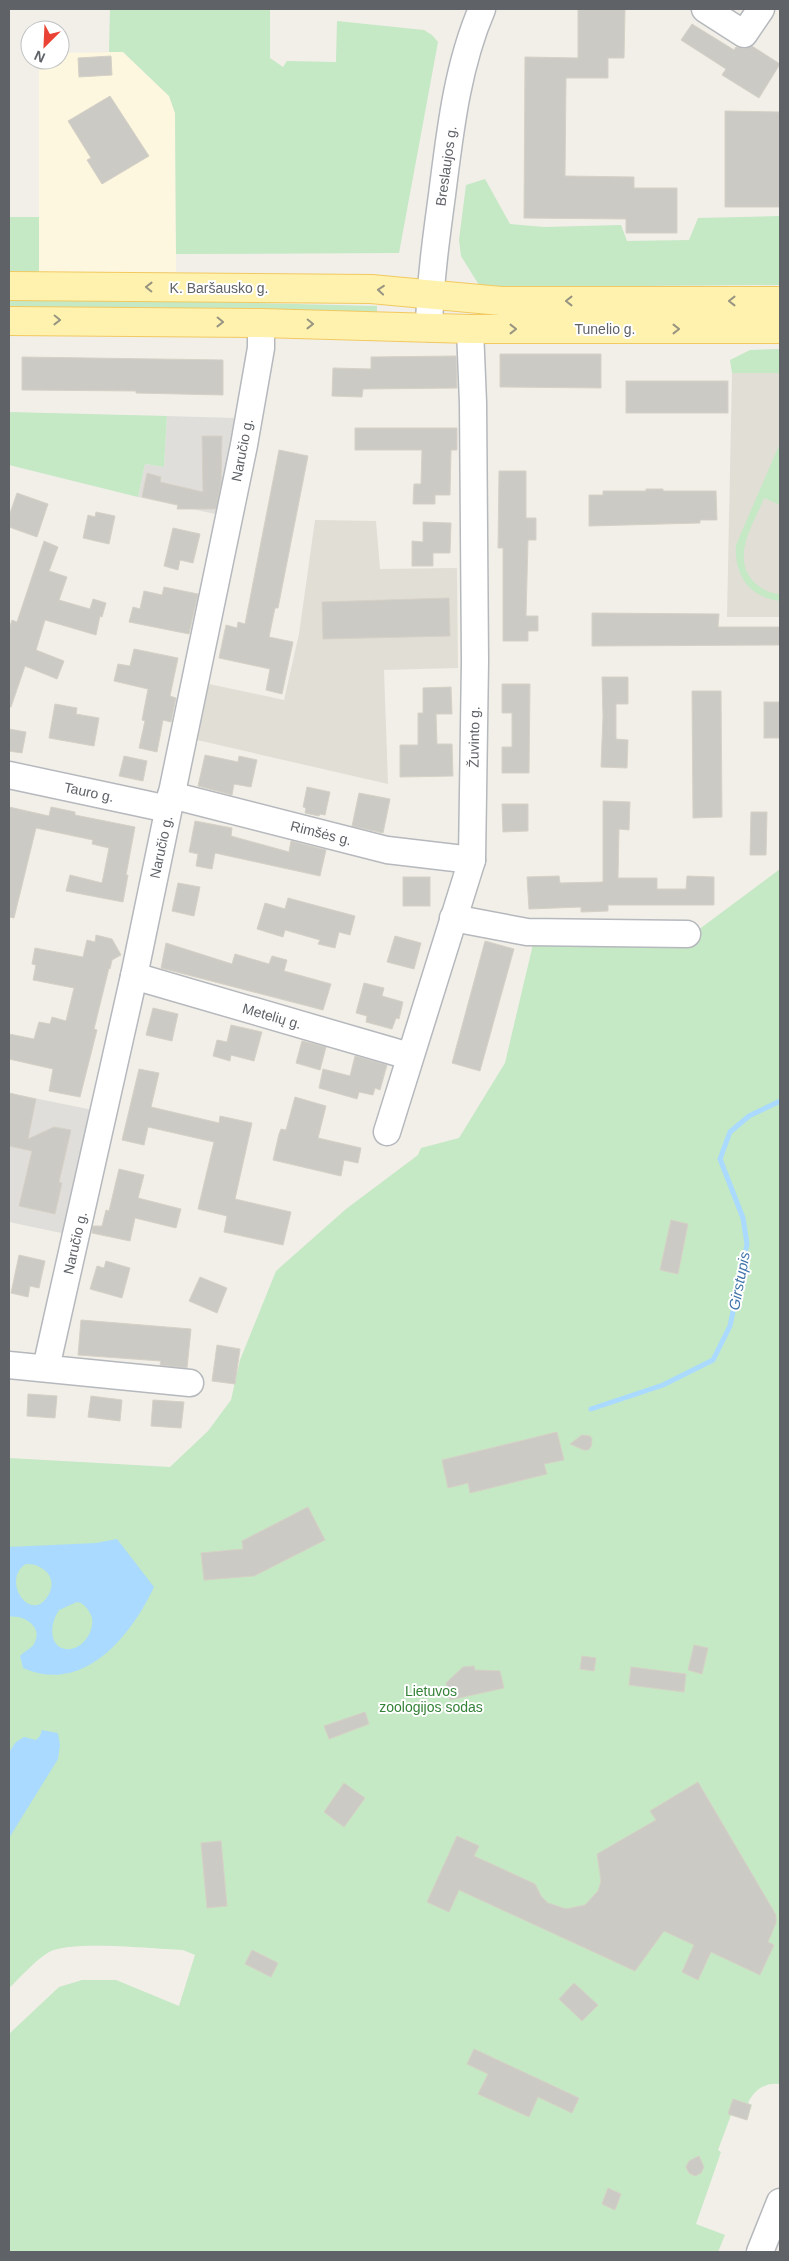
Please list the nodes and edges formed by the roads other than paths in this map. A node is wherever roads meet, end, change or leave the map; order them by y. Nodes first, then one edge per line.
1 (482, 9) edge
2 (705, 9) edge
3 (761, 9) edge
4 (9, 286) edge
5 (430, 294) junction
6 (780, 300) edge
7 (9, 321) edge
8 (261, 323) junction
9 (429, 328) junction
10 (470, 329) junction
11 (780, 329) edge
12 (9, 775) edge
13 (170, 802) junction
14 (472, 860) junction
15 (453, 918) junction
16 (687, 934) dead end
17 (134, 976) junction
18 (409, 1056) junction
19 (387, 1132) dead end
20 (9, 1365) edge
21 (46, 1368) junction
22 (190, 1383) dead end
23 (780, 2202) edge
24 (760, 2252) edge

1 - 5 street, Breslaujos g.
2 - 3 street
5 -> 4 main road, K. Baršausko g.
6 -> 5 main road, Tunelio g.
5 - 9 street, Breslaujos g.
7 -> 8 main road
8 -> 9 main road
8 - 13 street, Naručio g.
9 - 10 main road, Tunelio g.
10 -> 11 main road, Tunelio g.
10 - 14 street, Žuvinto g.
12 - 13 street, Tauro g.
13 - 14 street, Rimšės g.
13 - 17 street, Naručio g.
14 - 15 street, Žuvinto g.
15 - 16 street
15 - 18 street, Žuvinto g.
17 - 18 street, Metelių g.
17 - 21 street, Naručio g.
18 - 19 street, Žuvinto g.
20 - 21 street
21 - 22 street
23 - 24 street

